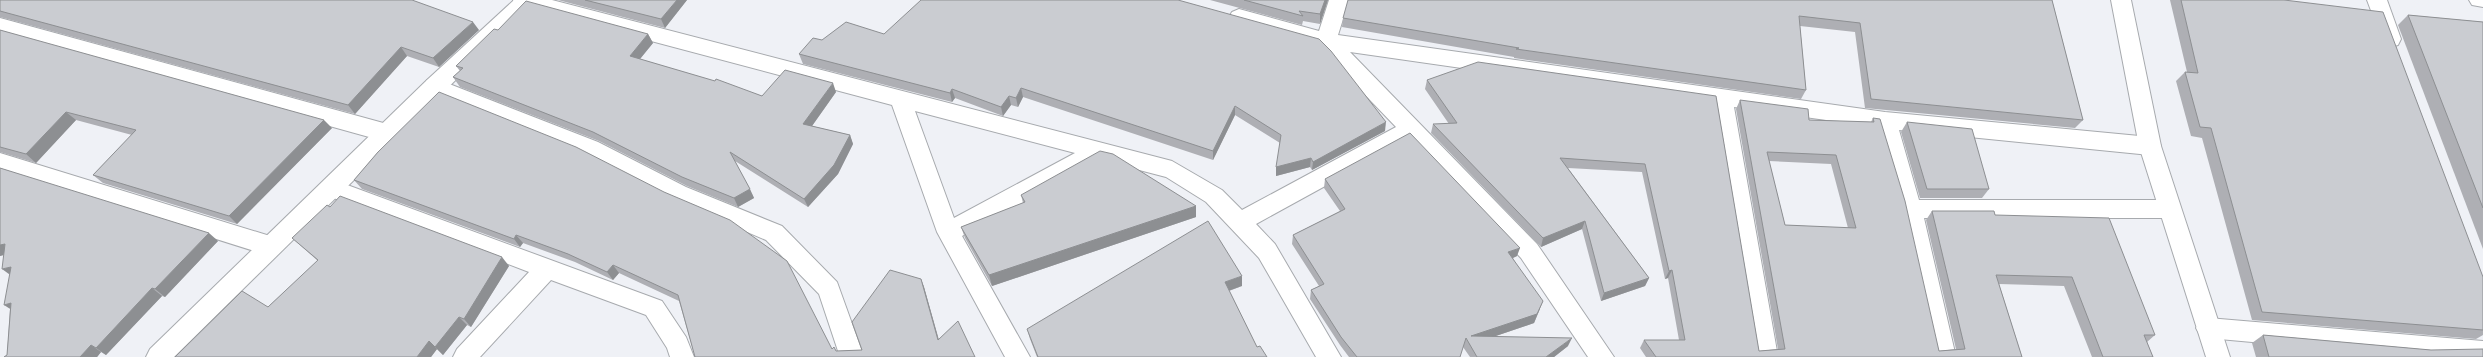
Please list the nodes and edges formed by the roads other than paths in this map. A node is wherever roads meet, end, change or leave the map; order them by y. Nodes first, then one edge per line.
1 (525, 0) edge
2 (1339, 0) edge
3 (2121, 0) edge
4 (2377, 0) edge
5 (2479, 0) edge
6 (2483, 0) edge
7 (1221, 12) edge
8 (0, 26) edge
9 (1326, 41) junction
10 (2399, 60) edge
11 (434, 86) junction
12 (1722, 97) junction
13 (900, 99) junction
14 (1885, 120) junction
15 (1411, 129) junction
16 (387, 133) junction
17 (2150, 146) junction
18 (1100, 150) junction
19 (0, 162) edge
20 (331, 188) junction
21 (1911, 209) junction
22 (2170, 209) junction
23 (1240, 222) junction
24 (948, 232) junction
25 (270, 246) junction
26 (547, 268) junction
27 (2208, 328) junction
28 (2483, 352) edge
29 (158, 357) edge
30 (465, 357) edge
31 (682, 357) edge
32 (852, 357) edge
33 (1018, 357) edge
34 (1330, 357) edge
35 (1602, 357) edge
36 (1766, 357) edge
37 (1944, 357) edge
38 (2218, 357) edge

1 - 11 street
1 - 13 street
2 - 9 street
3 - 17 street
4 - 10 street
5 - 6 street
7 - 9 street
8 - 16 street
9 - 12 street
9 - 15 street
11 - 16 street
11 - 32 street
12 - 14 street
12 - 36 street
13 - 18 street
13 - 24 street
14 - 17 street
14 - 21 street
15 - 23 street
15 - 35 street
16 - 20 street
17 - 22 street
18 - 23 street
18 - 24 street
19 - 25 street
20 - 25 street
20 - 26 street
21 - 22 street
21 - 37 street
22 - 27 street
23 - 34 street
24 - 33 street
25 - 29 street
26 - 30 street
26 - 31 street
27 - 28 street
27 - 38 street

